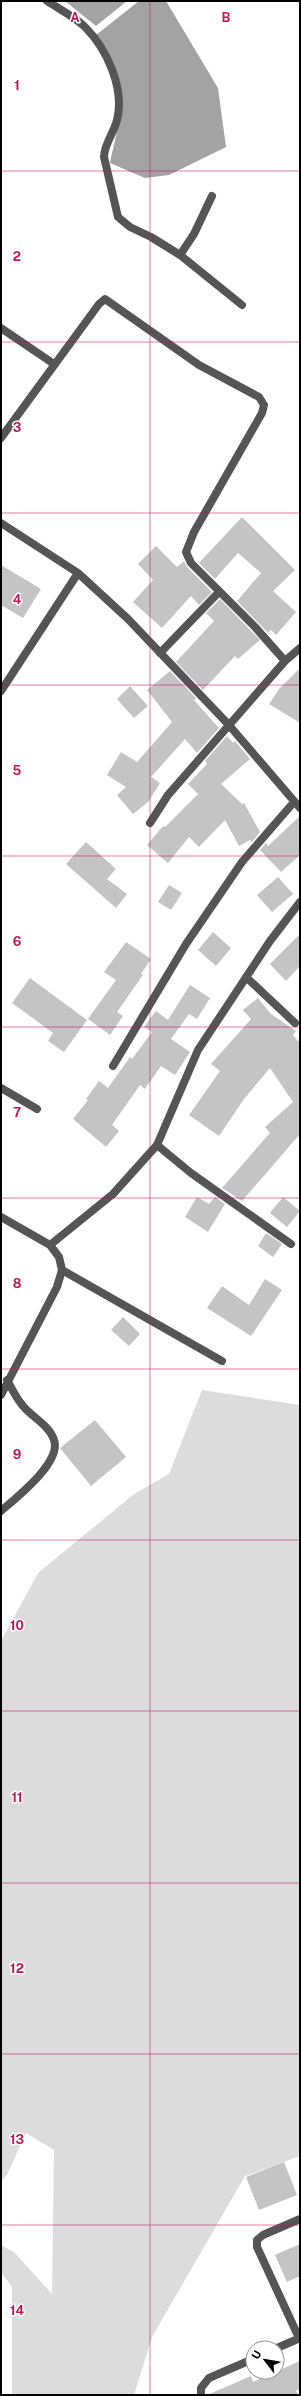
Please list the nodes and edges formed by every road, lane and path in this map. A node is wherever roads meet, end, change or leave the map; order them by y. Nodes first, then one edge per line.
1 (47, 1) edge
2 (212, 196) dead end
3 (180, 256) junction
4 (242, 305) dead end
5 (1, 328) edge
6 (54, 364) junction
7 (1, 438) edge
8 (1, 523) edge
9 (78, 573) junction
10 (219, 592) junction
11 (300, 648) edge
12 (160, 653) junction
13 (285, 661) junction
14 (1, 691) edge
15 (228, 724) junction
16 (297, 805) edge
17 (150, 823) dead end
18 (300, 902) edge
19 (246, 977) junction
20 (295, 1023) dead end
21 (113, 1066) dead end
22 (1, 1088) edge
23 (37, 1109) dead end
24 (157, 1145) junction
25 (1, 1217) edge
26 (291, 1244) dead end
27 (50, 1245) junction
28 (62, 1270) junction
29 (222, 1361) dead end
30 (7, 1380) junction
31 (1, 1396) edge
32 (1, 1511) edge
33 (300, 2219) edge
34 (299, 2338) edge
35 (285, 2344) edge
36 (245, 2362) edge
37 (201, 2395) edge

1 - 3 street
2 - 3 street
3 - 4 street
5 - 6 street
6 - 7 street
6 - 10 street
8 - 9 street
9 - 12 street
9 - 14 street
10 - 12 street
10 - 13 street
11 - 13 street
12 - 15 street
13 - 15 street
15 - 16 street
15 - 17 street
16 - 21 street
18 - 19 street
19 - 20 street
19 - 24 street
22 - 23 street
24 - 26 street
24 - 27 street
25 - 27 street
27 - 28 street
28 - 29 street
28 - 30 street
30 - 31 street
30 - 32 street
33 - 34 street
34 - 35 street
36 - 37 street

